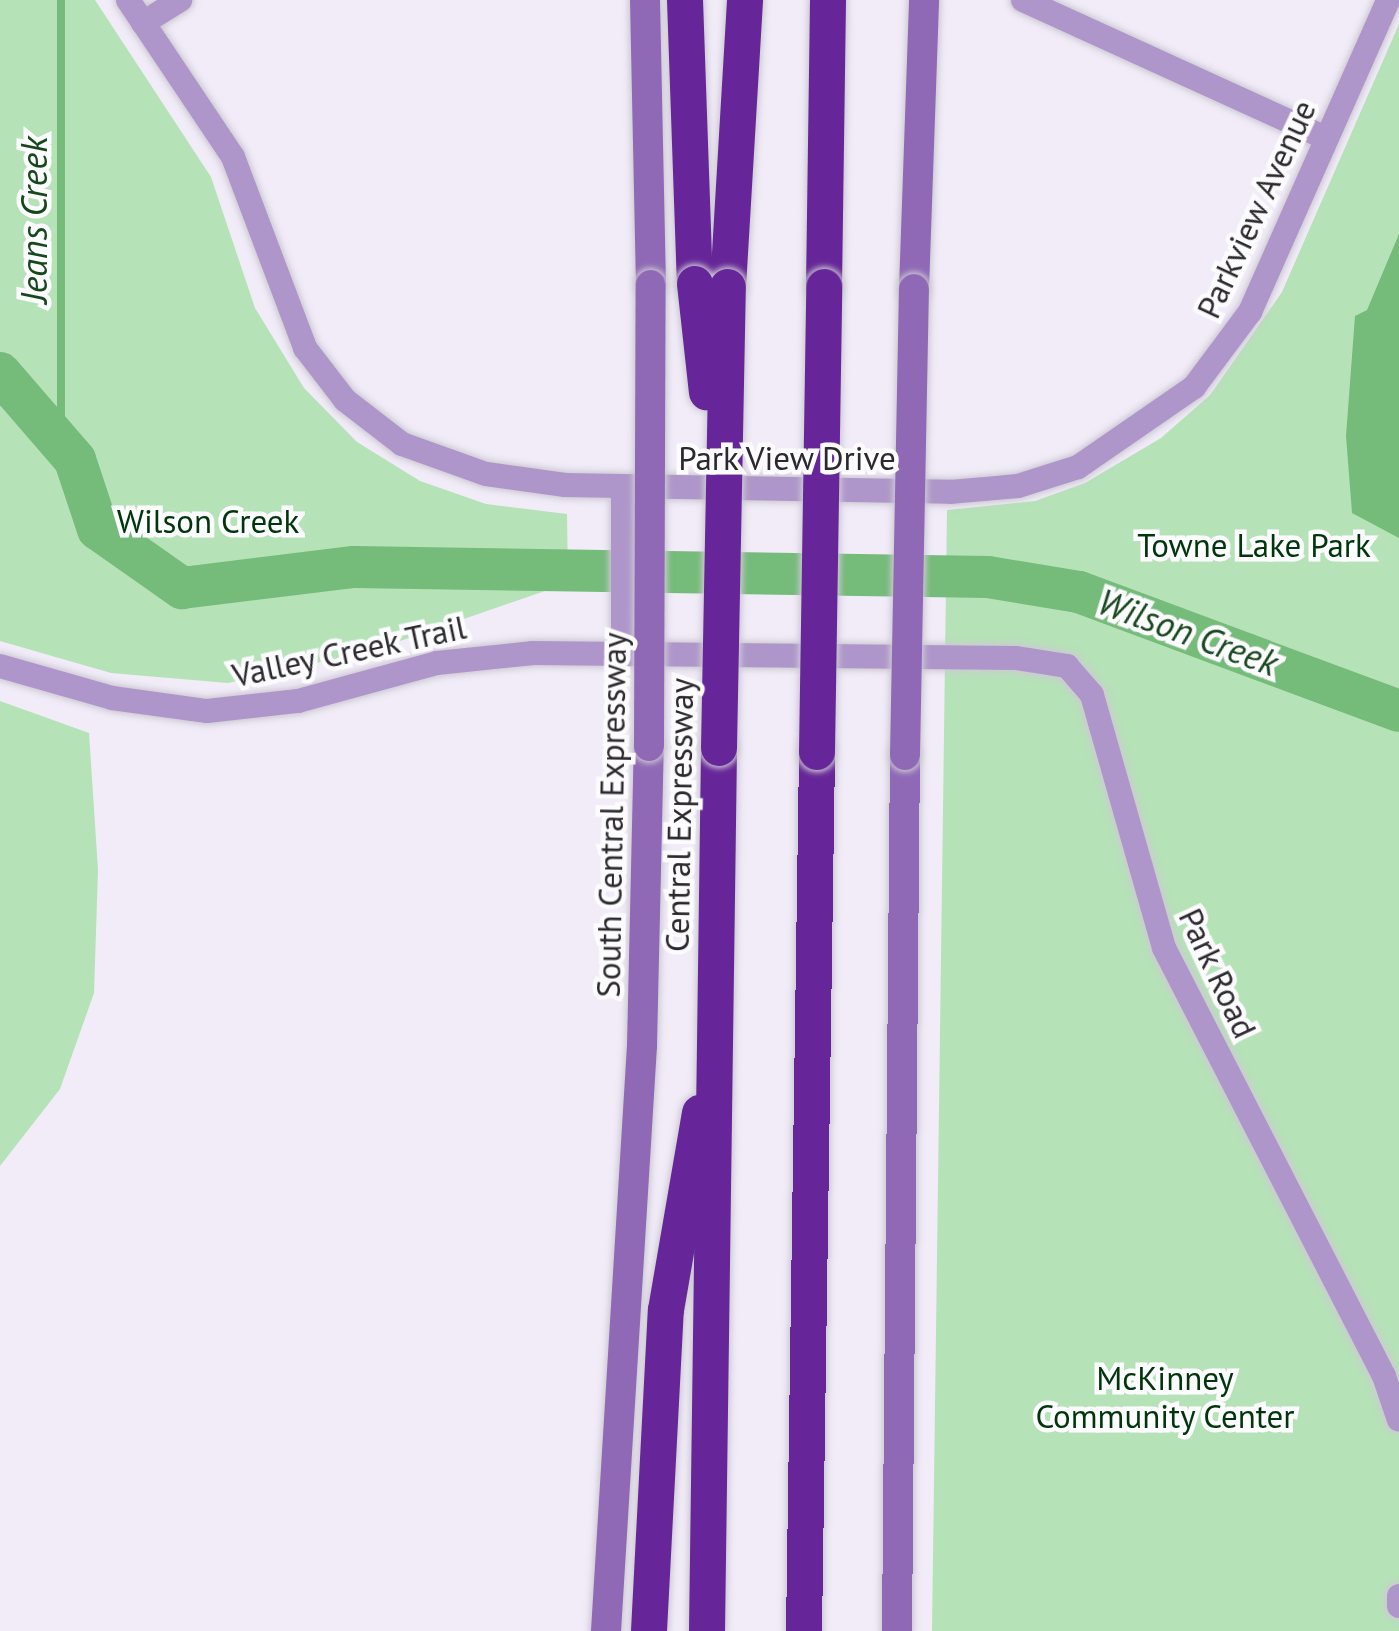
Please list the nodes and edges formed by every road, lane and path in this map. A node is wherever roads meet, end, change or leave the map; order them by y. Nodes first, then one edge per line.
1 (128, 0) edge
2 (179, 0) edge
3 (645, 0) edge
4 (685, 0) edge
5 (745, 0) edge
6 (828, 0) edge
7 (924, 0) edge
8 (1022, 0) edge
9 (1388, 0) edge
10 (143, 23) junction
11 (1326, 138) junction
12 (711, 285) junction
13 (622, 490) junction
14 (950, 492) joint
15 (623, 652) junction
16 (933, 657) joint
17 (0, 666) edge
18 (715, 1051) junction
19 (1399, 1420) edge
20 (1399, 1595) edge
21 (1399, 1606) edge
22 (606, 1631) edge
23 (649, 1631) edge
24 (707, 1631) edge
25 (804, 1631) edge
26 (897, 1631) edge

1 - 10 street, Park View Drive
2 - 10 street
3 - 22 main road, South Central Expressway, bridge
4 - 12 highway
5 - 12 highway, Central Expressway
6 - 25 highway, bridge
7 - 26 main road, bridge
8 - 11 street
9 - 11 street, Parkview Avenue
10 - 13 street, Park View Drive
11 - 14 street, Parkview Avenue
12 - 18 highway, Central Expressway, bridge
13 - 14 street, Park View Drive
13 - 15 street
15 - 16 street, Valley Creek Trail
15 - 17 street, Valley Creek Trail
16 - 19 street, Park Road
18 - 23 highway
18 - 24 highway, Central Expressway
20 - 21 street

